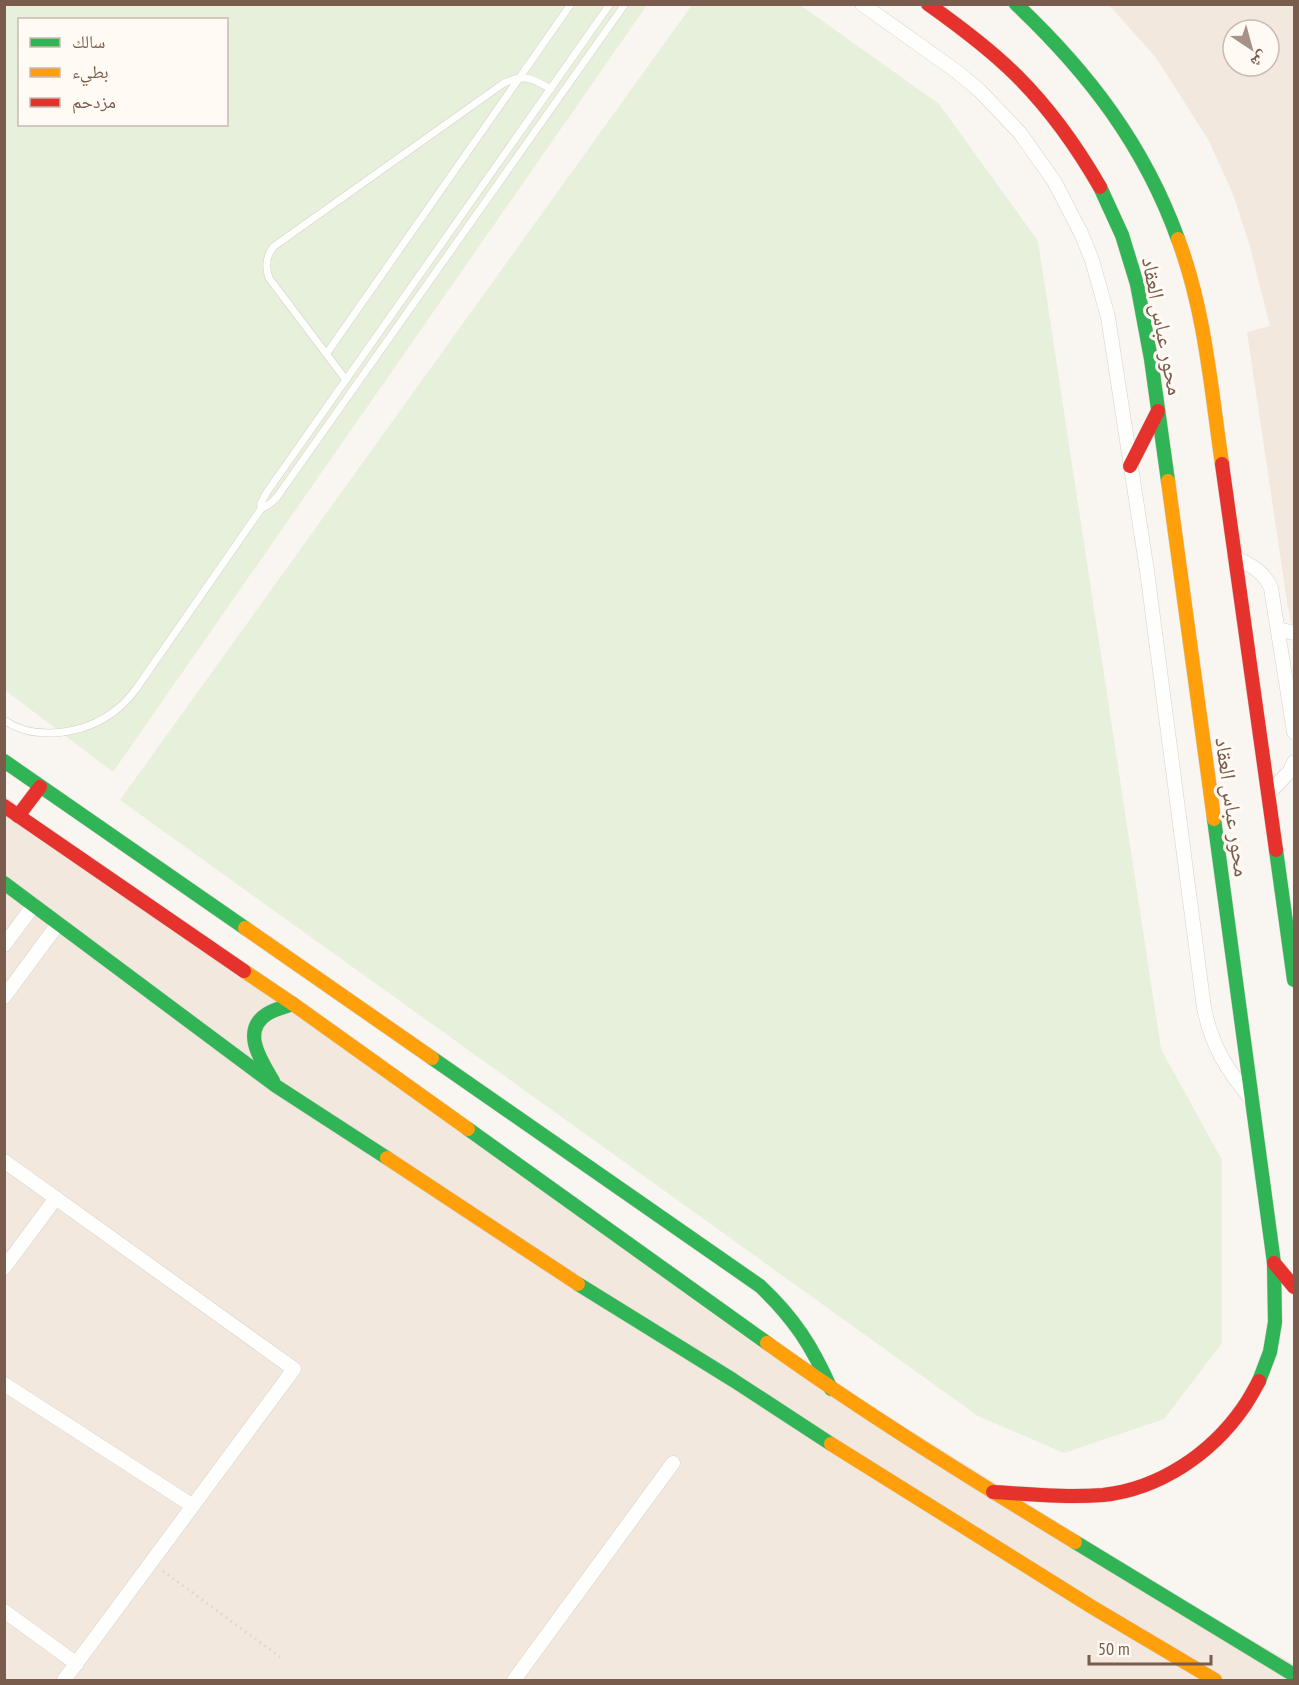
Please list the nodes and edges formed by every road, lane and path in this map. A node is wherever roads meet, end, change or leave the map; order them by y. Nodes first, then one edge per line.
1 (571, 4) edge
2 (610, 4) edge
3 (625, 4) edge
4 (862, 4) edge
5 (928, 4) edge
6 (1016, 4) edge
7 (520, 78) junction
8 (551, 89) junction
9 (327, 353) junction
10 (346, 380) junction
11 (1158, 411) junction
12 (1131, 466) junction
13 (261, 509) junction
14 (1235, 557) junction
15 (1278, 629) junction
16 (1294, 633) edge
17 (4, 720) edge
18 (1294, 730) edge
19 (4, 761) edge
20 (1294, 762) edge
21 (40, 787) junction
22 (1268, 794) junction
23 (4, 806) edge
24 (18, 816) junction
25 (4, 883) edge
26 (34, 905) junction
27 (58, 924) junction
28 (4, 945) edge
29 (1294, 980) edge
30 (4, 997) edge
31 (294, 1004) junction
32 (276, 1086) junction
33 (1252, 1100) junction
34 (4, 1161) edge
35 (56, 1198) junction
36 (1274, 1263) junction
37 (4, 1268) edge
38 (1294, 1287) edge
39 (4, 1384) edge
40 (831, 1389) junction
41 (673, 1463) dead end
42 (993, 1492) junction
43 (193, 1506) junction
44 (152, 1562) junction
45 (4, 1611) edge
46 (280, 1657) dead end
47 (77, 1664) junction
48 (1294, 1675) edge
49 (64, 1680) edge
50 (514, 1680) edge
51 (1215, 1680) edge

1 - 7 lane
2 - 8 lane
3 - 13 lane
4 - 12 street
5 - 11 main road, محور عباس العقاد
6 - 14 main road, محور عباس العقاد
7 - 8 lane
7 - 9 lane
7 - 9 lane
8 - 10 lane
9 - 10 lane
10 - 13 lane
11 - 12 main road
11 - 33 main road, محور عباس العقاد
12 - 33 street
13 - 17 lane
14 - 15 street
14 - 22 main road, محور عباس العقاد
15 - 16 street
15 - 18 street
19 - 21 main road
20 - 22 street
21 - 24 main road
21 - 40 main road
22 - 29 main road, محور عباس العقاد
23 - 24 main road
24 - 31 main road
25 - 26 main road
26 - 27 main road
26 - 28 street
27 - 30 street
27 - 32 main road
31 - 32 main road
31 - 40 main road
32 - 51 main road
33 - 36 main road, محور عباس العقاد
34 - 35 street
35 - 37 street
35 - 43 street
36 - 38 main road
36 - 42 main road, محور عباس العقاد
39 - 43 street
40 - 42 main road
41 - 50 street
42 - 48 main road
43 - 44 street
44 - 46 path
44 - 47 street
45 - 47 street
47 - 49 street

